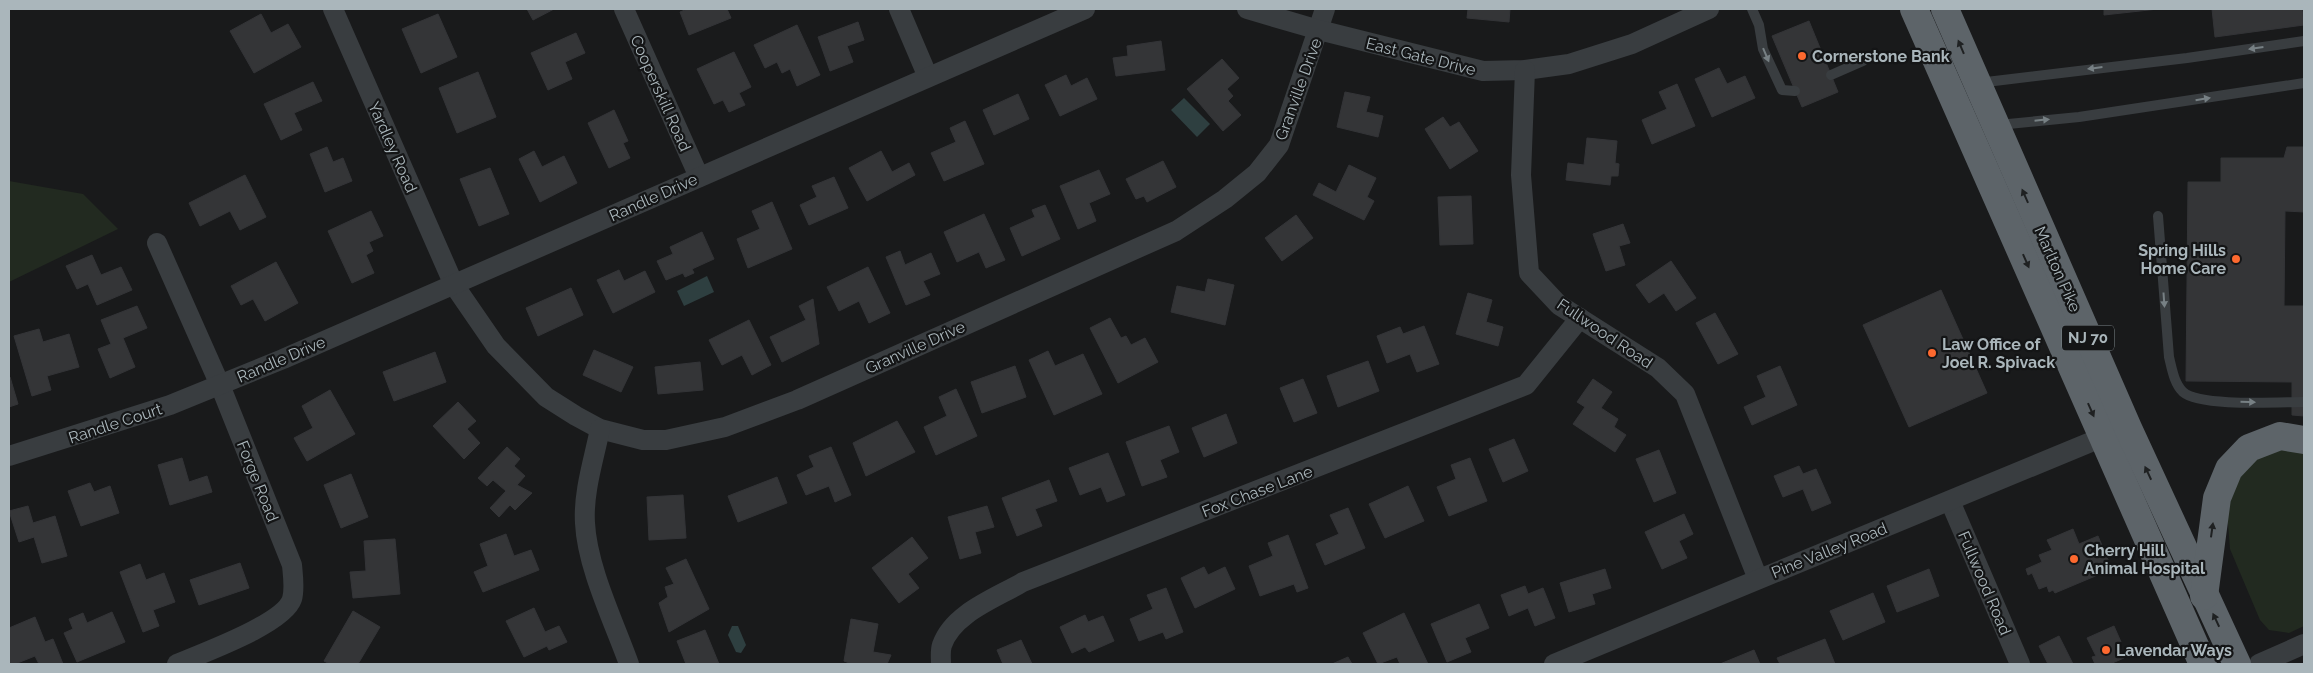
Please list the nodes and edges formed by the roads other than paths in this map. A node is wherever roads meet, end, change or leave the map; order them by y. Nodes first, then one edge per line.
1 (333, 9) edge
2 (624, 9) edge
3 (898, 9) edge
4 (1085, 9) edge
5 (1247, 9) edge
6 (1325, 9) edge
7 (1708, 9) edge
8 (1752, 9) edge
9 (1914, 9) edge
10 (1945, 9) edge
11 (1319, 30) junction
12 (2304, 41) edge
13 (1863, 61) dead end
14 (1525, 70) junction
15 (1831, 75) dead end
16 (928, 77) junction
17 (1976, 83) junction
18 (2304, 83) edge
19 (1795, 91) dead end
20 (1981, 128) junction
21 (699, 177) junction
22 (2158, 216) dead end
23 (156, 243) dead end
24 (454, 285) junction
25 (1580, 318) junction
26 (220, 385) junction
27 (2304, 402) edge
28 (600, 429) junction
29 (2103, 437) junction
30 (2304, 440) edge
31 (9, 456) edge
32 (1950, 501) junction
33 (1758, 579) junction
34 (2204, 596) junction
35 (2304, 644) edge
36 (1581, 659) edge
37 (177, 664) edge
38 (629, 664) edge
39 (941, 664) edge
40 (1554, 664) edge
41 (2020, 664) edge
42 (2203, 664) edge
43 (2237, 664) edge
44 (2258, 664) edge

1 - 24 street, Yardley Road
2 - 21 street, Cooperskill Road
3 - 16 street
4 - 16 street, Randle Drive
5 - 11 street, East Gate Drive
6 - 11 street, Granville Drive
7 - 14 street, East Gate Drive
8 -> 19 lane
9 - 20 highway, Marlton Pike / NJ 70
17 -> 10 highway, Marlton Pike / NJ 70
11 - 14 street, East Gate Drive
11 - 28 street, Granville Drive
12 -> 17 lane
13 - 15 lane
14 - 25 street, Fullwood Road
16 - 21 street, Randle Drive
17 - 20 highway, Marlton Pike / NJ 70
20 -> 18 lane
20 -> 29 highway, Marlton Pike / NJ 70
34 -> 20 highway, Marlton Pike / NJ 70
21 - 24 street, Randle Drive
22 -> 27 lane
23 - 26 street, Forge Road
24 - 26 street, Randle Drive
24 - 28 street, Granville Drive
25 - 33 street, Fullwood Road
25 - 39 street, Fox Chase Lane
26 - 31 street, Randle Court
26 - 37 street, Forge Road
28 - 38 street
29 - 32 street, Pine Valley Road
29 - 42 highway, Marlton Pike / NJ 70
34 -> 30 highway
32 - 33 street, Pine Valley Road
32 - 41 street, Fullwood Road
33 - 36 street, Pine Valley Road
43 -> 34 highway, Marlton Pike / NJ 70
35 - 44 street
36 - 40 street, Pine Valley Road

